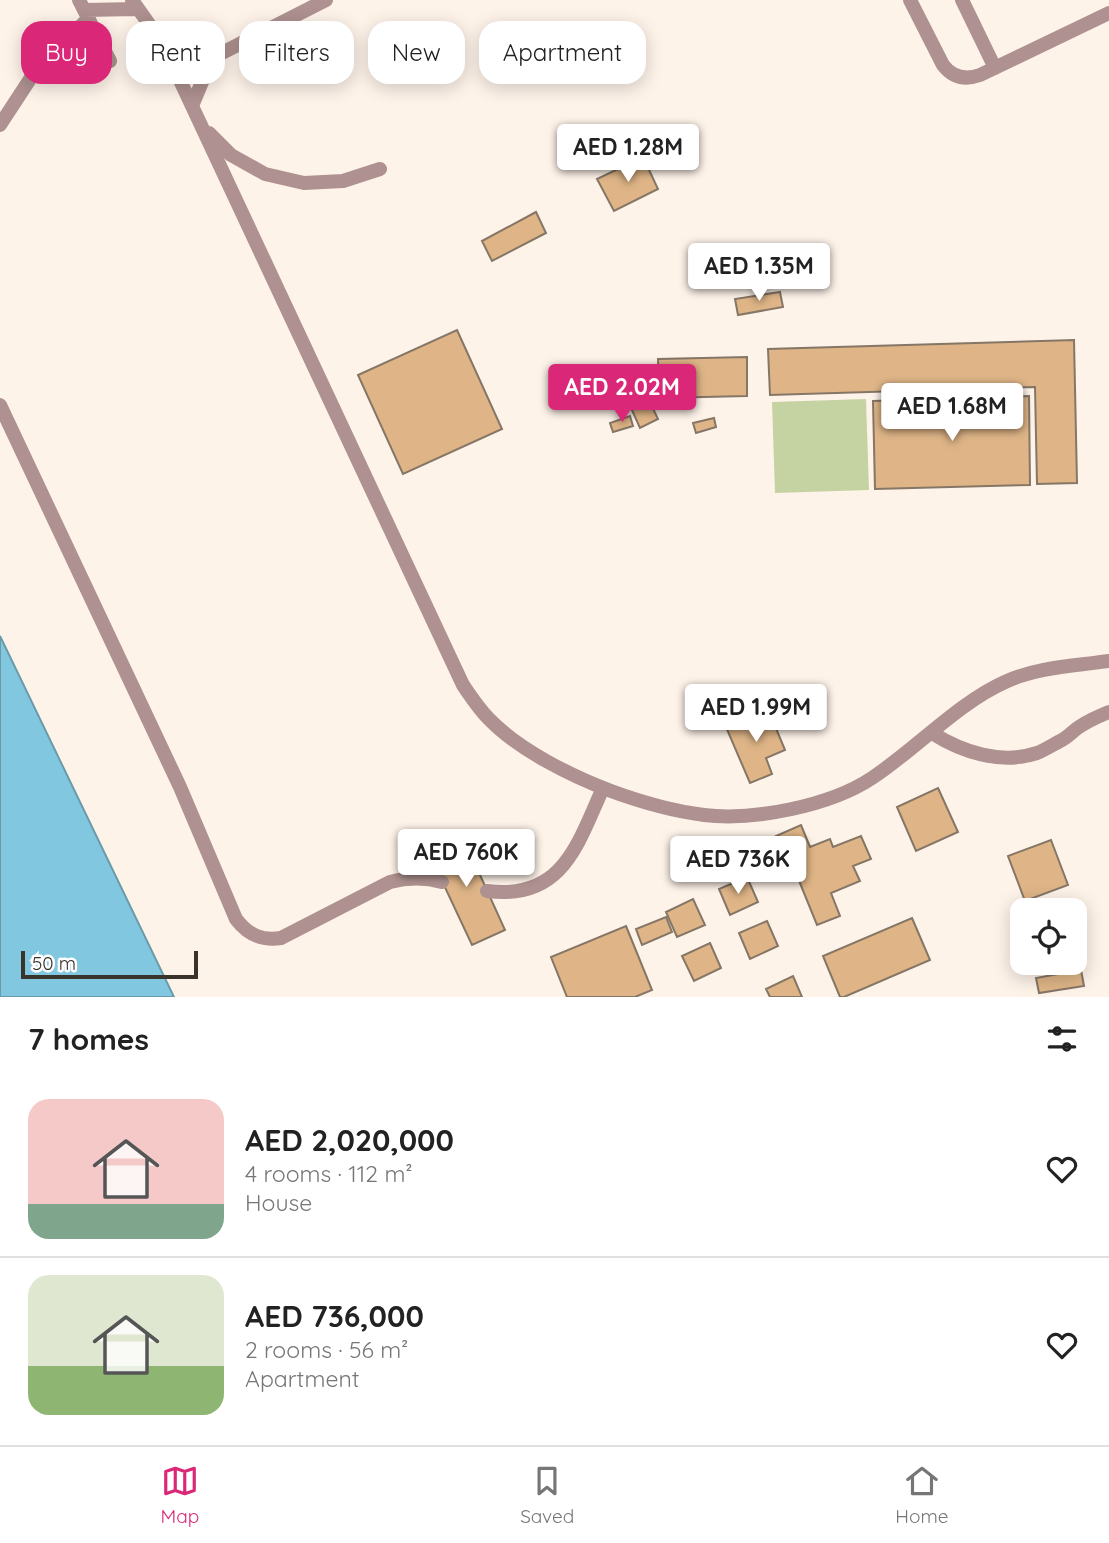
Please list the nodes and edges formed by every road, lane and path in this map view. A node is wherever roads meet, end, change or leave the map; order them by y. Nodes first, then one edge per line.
1 (326, 0) edge
2 (910, 0) edge
3 (962, 0) edge
4 (135, 4) edge
5 (84, 10) edge
6 (1109, 13) edge
7 (147, 21) edge
8 (225, 51) edge
9 (995, 68) junction
10 (182, 84) edge
11 (201, 84) edge
12 (192, 106) junction
13 (0, 125) edge
14 (203, 128) junction
15 (380, 169) dead end
16 (0, 405) edge
17 (1109, 661) edge
18 (1109, 712) edge
19 (932, 733) junction
20 (603, 788) junction
21 (442, 882) dead end
22 (488, 891) dead end

1 - 8 lane
2 - 9 lane
3 - 9 lane
4 - 5 lane
4 - 7 lane
5 - 13 lane
6 - 9 lane
10 - 12 lane
11 - 12 lane
12 - 14 lane
14 - 15 lane
14 - 20 lane
16 - 21 lane
17 - 19 lane
18 - 19 lane
19 - 20 lane
20 - 22 lane

